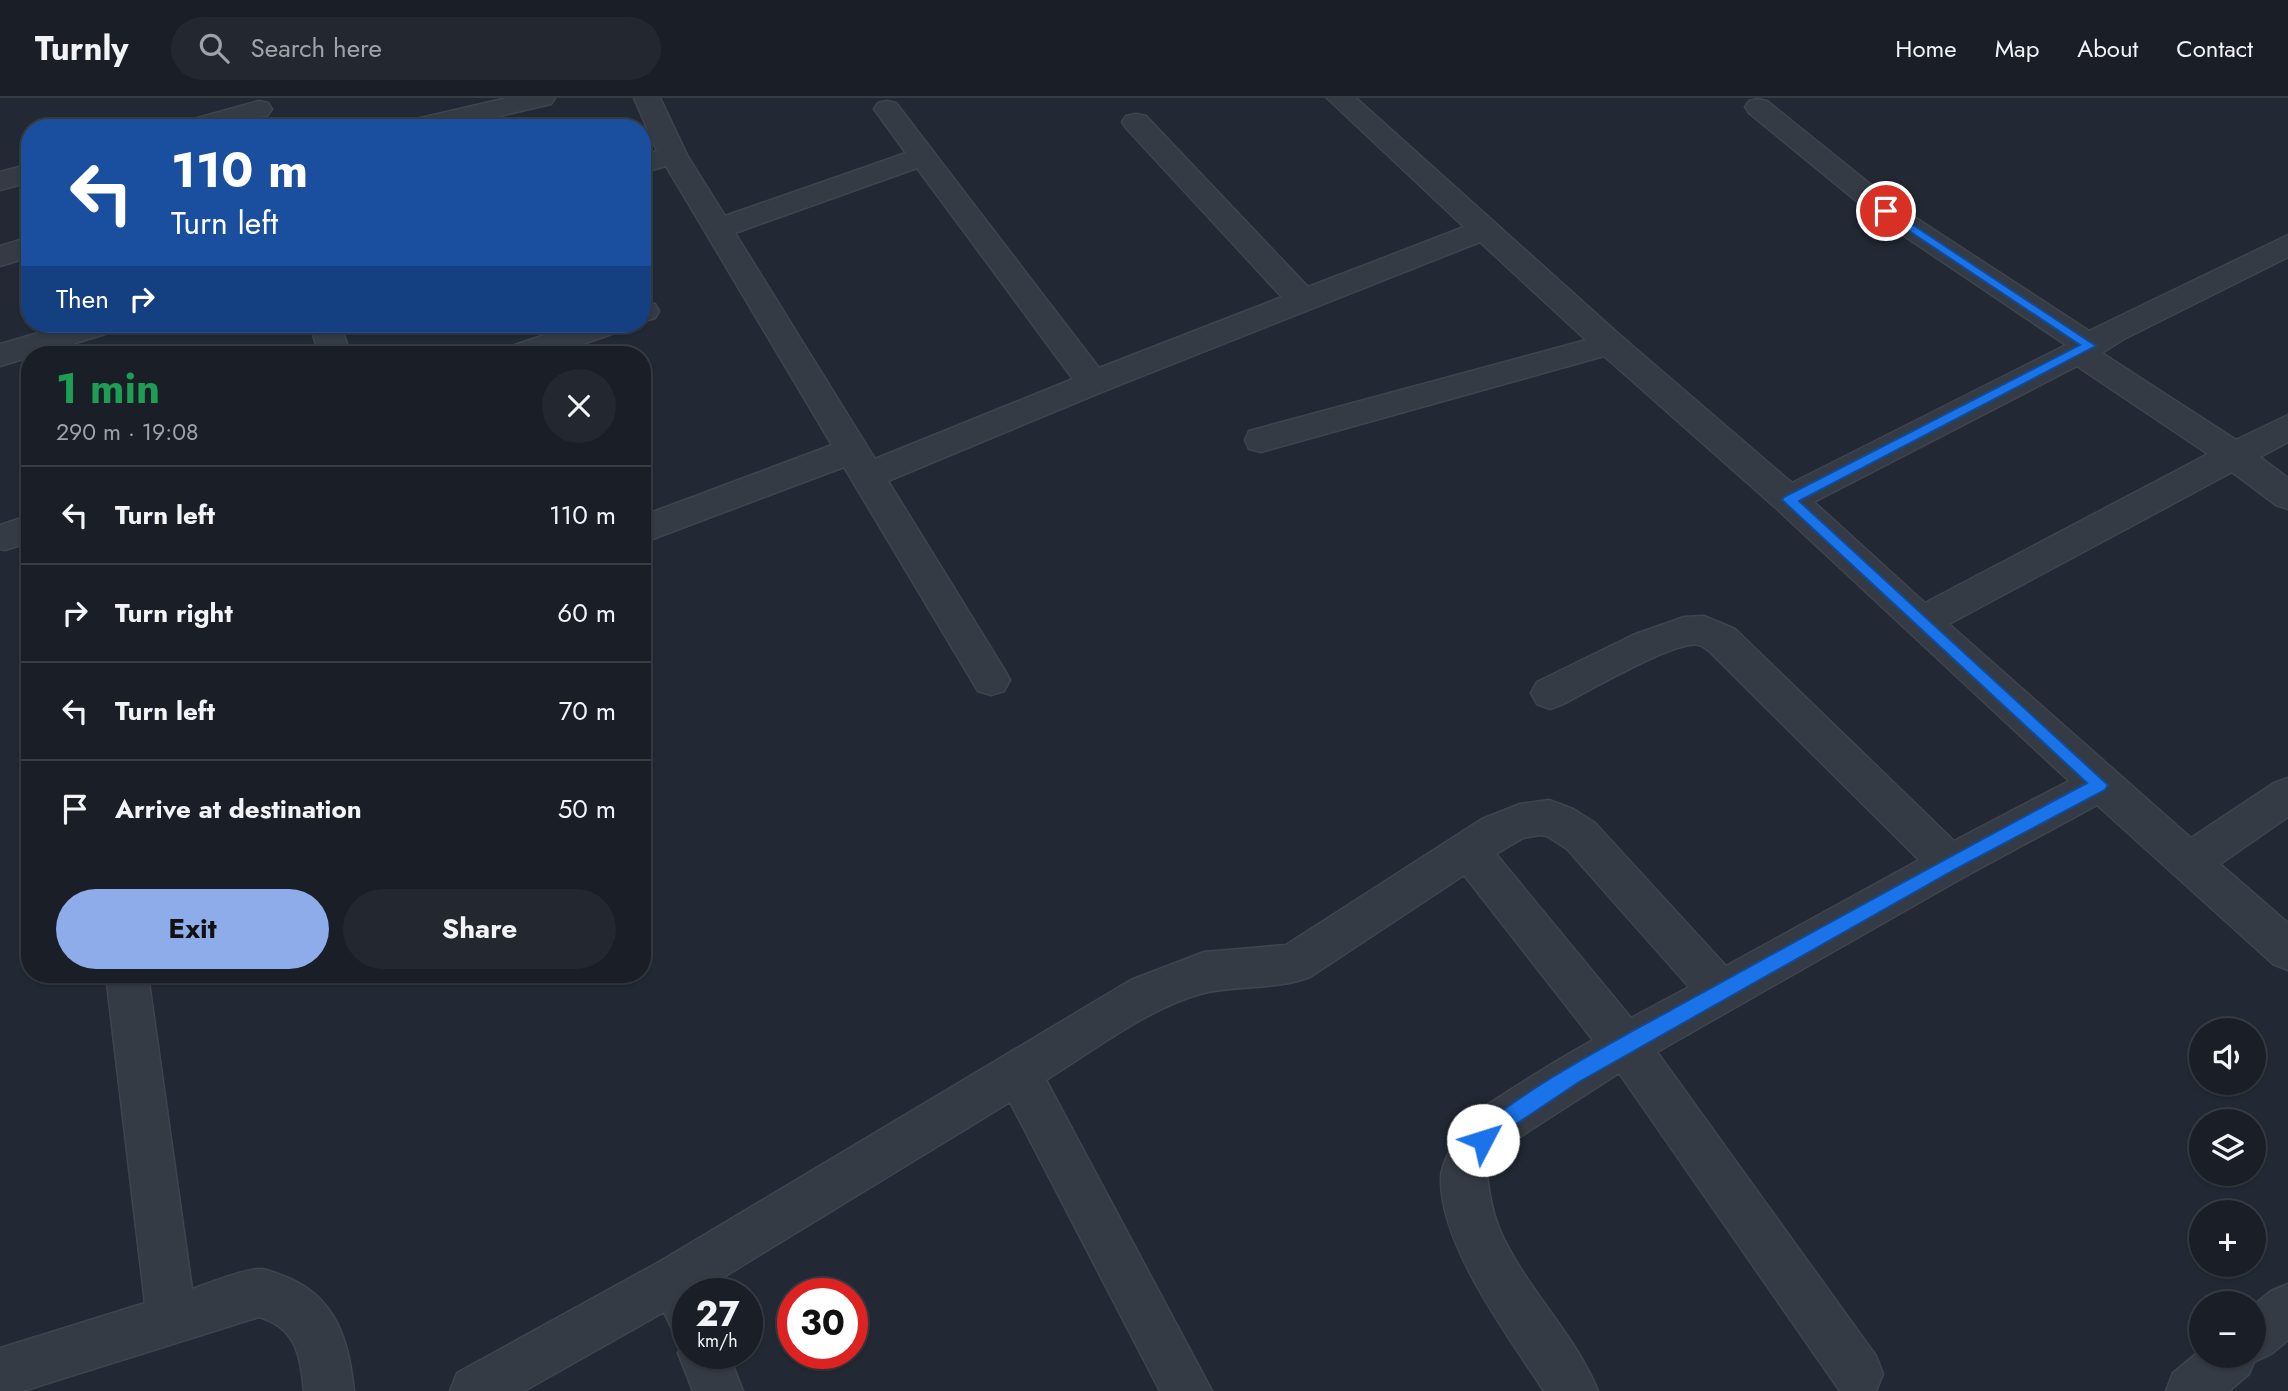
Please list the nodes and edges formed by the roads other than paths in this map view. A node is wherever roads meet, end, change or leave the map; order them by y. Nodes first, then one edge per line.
1 (542, 98) edge
2 (647, 98) edge
3 (1340, 98) edge
4 (1758, 107) dead end
5 (887, 109) dead end
6 (259, 112) edge
7 (230, 119) edge
8 (452, 119) edge
9 (1136, 122) dead end
10 (673, 156) junction
11 (923, 156) junction
12 (651, 162) edge
13 (21, 175) edge
14 (0, 181) edge
15 (718, 229) junction
16 (1483, 230) junction
17 (2288, 245) edge
18 (21, 250) edge
19 (0, 256) edge
20 (1303, 300) junction
21 (74, 333) edge
22 (584, 333) edge
23 (1610, 344) junction
24 (30, 346) edge
25 (546, 346) edge
26 (21, 349) edge
27 (2084, 349) junction
28 (0, 355) edge
29 (1093, 383) junction
30 (2288, 427) edge
31 (1261, 440) dead end
32 (2235, 456) junction
33 (862, 463) junction
34 (2288, 496) edge
35 (1789, 500) junction
36 (651, 527) edge
37 (1923, 621) junction
38 (991, 680) dead end
39 (1550, 693) dead end
40 (2100, 785) junction
41 (2288, 795) edge
42 (1468, 850) junction
43 (2189, 862) junction
44 (1950, 864) junction
45 (2288, 950) edge
46 (128, 983) edge
47 (1722, 993) junction
48 (1626, 1046) junction
49 (1017, 1071) junction
50 (707, 1278) edge
51 (672, 1300) edge
52 (2288, 1308) edge
53 (172, 1320) junction
54 (2266, 1327) edge
55 (2217, 1368) edge
56 (709, 1369) edge
57 (0, 1373) edge
58 (1858, 1374) dead end
59 (329, 1391) edge
60 (475, 1391) edge
61 (718, 1391) edge
62 (1187, 1391) edge
63 (1573, 1391) edge
64 (2191, 1391) edge

1 - 8 street
2 - 10 street
3 - 16 street
4 - 27 street
5 - 11 street
6 - 7 street
9 - 20 street
10 - 12 street
10 - 15 street
11 - 15 street
11 - 29 street
13 - 14 street
15 - 33 street
16 - 20 street
16 - 23 street
17 - 27 street
18 - 19 street
20 - 29 street
21 - 24 street
22 - 25 street
23 - 31 street
23 - 35 street
26 - 28 street
27 - 32 street
27 - 35 street
29 - 33 street
30 - 32 street
32 - 34 street
32 - 37 street
33 - 36 street
33 - 38 street
35 - 37 street
37 - 40 street
39 - 44 street
40 - 43 street
40 - 44 street
41 - 43 street
42 - 47 street
42 - 48 street
42 - 49 street
43 - 45 street
44 - 47 street
46 - 53 street
47 - 48 street
48 - 58 street
48 - 63 street
49 - 50 street
49 - 62 street
51 - 60 street
52 - 54 street
53 - 57 street
53 - 59 street
55 - 64 street
56 - 61 street

